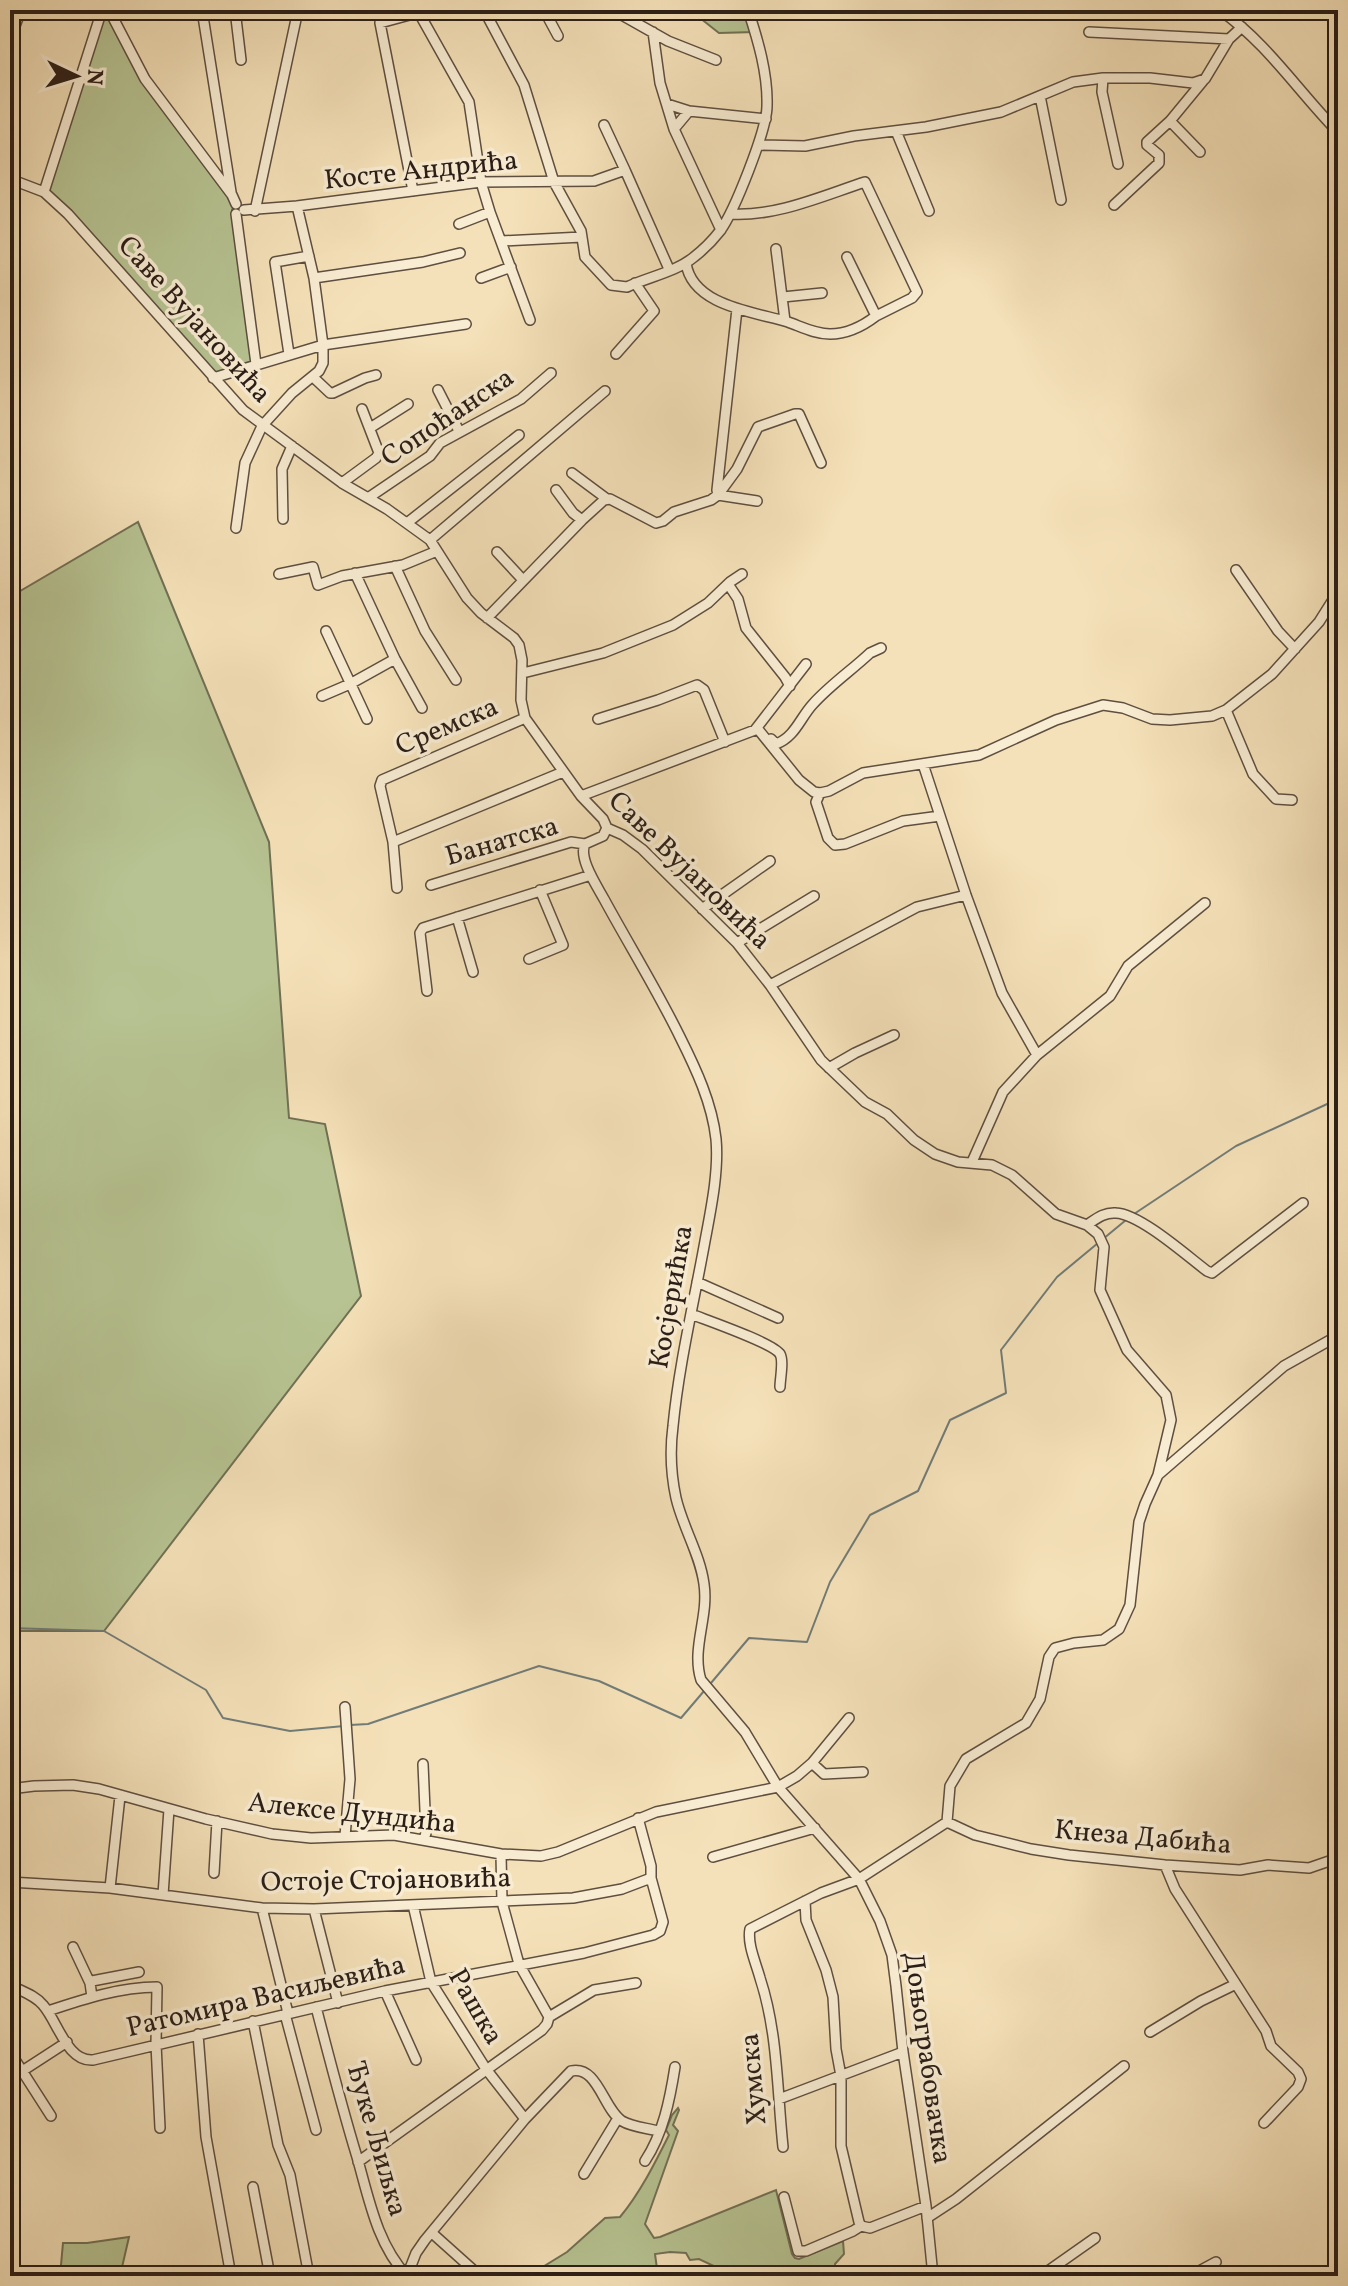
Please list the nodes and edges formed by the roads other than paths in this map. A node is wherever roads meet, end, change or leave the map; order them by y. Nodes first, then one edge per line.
1 (21, 10) edge
2 (102, 10) edge
3 (109, 10) edge
4 (202, 10) edge
5 (235, 10) edge
6 (298, 10) edge
7 (381, 10) edge
8 (484, 10) edge
9 (544, 10) edge
10 (613, 10) edge
11 (748, 10) edge
12 (1220, 10) edge
13 (423, 11) edge
14 (380, 23) junction
15 (1242, 27) junction
16 (653, 32) junction
17 (1089, 32) dead end
18 (558, 36) dead end
19 (10, 39) edge
20 (1229, 39) junction
21 (241, 60) dead end
22 (716, 60) dead end
23 (1103, 78) junction
24 (1205, 79) junction
25 (1040, 96) junction
26 (667, 104) junction
27 (689, 111) junction
28 (766, 119) junction
29 (1170, 121) junction
30 (604, 125) dead end
31 (674, 129) junction
32 (896, 131) junction
33 (1338, 132) edge
34 (758, 145) junction
35 (1200, 152) dead end
36 (1118, 164) dead end
37 (226, 166) junction
38 (625, 170) junction
39 (213, 171) junction
40 (10, 179) edge
41 (481, 182) junction
42 (554, 182) junction
43 (413, 191) junction
44 (44, 192) junction
45 (1061, 200) dead end
46 (1114, 205) dead end
47 (297, 206) junction
48 (240, 207) junction
49 (929, 211) dead end
50 (490, 212) junction
51 (730, 214) junction
52 (459, 224) dead end
53 (721, 230) junction
54 (582, 237) junction
55 (502, 241) junction
56 (776, 249) dead end
57 (460, 253) dead end
58 (309, 256) junction
59 (847, 257) dead end
60 (686, 263) junction
61 (511, 267) junction
62 (669, 269) junction
63 (314, 278) junction
64 (481, 278) dead end
65 (635, 283) junction
66 (822, 293) dead end
67 (783, 297) junction
68 (737, 309) junction
69 (876, 316) junction
70 (530, 320) dead end
71 (785, 321) junction
72 (466, 324) dead end
73 (323, 345) junction
74 (289, 354) junction
75 (616, 354) dead end
76 (256, 364) junction
77 (551, 373) dead end
78 (376, 375) dead end
79 (313, 377) junction
80 (213, 378) junction
81 (438, 390) dead end
82 (605, 391) dead end
83 (408, 404) dead end
84 (362, 409) dead end
85 (262, 426) junction
86 (370, 428) junction
87 (459, 431) junction
88 (519, 435) dead end
89 (292, 446) junction
90 (821, 463) dead end
91 (572, 473) dead end
92 (342, 483) junction
93 (556, 490) dead end
94 (718, 495) junction
95 (368, 498) junction
96 (607, 499) junction
97 (757, 501) dead end
98 (283, 519) dead end
99 (582, 520) junction
100 (407, 523) junction
101 (236, 528) dead end
102 (430, 540) junction
103 (437, 551) junction
104 (497, 552) dead end
105 (395, 566) junction
106 (1236, 570) dead end
107 (355, 573) junction
108 (279, 574) dead end
109 (742, 574) dead end
110 (523, 580) junction
111 (728, 584) junction
112 (1338, 592) edge
113 (487, 618) junction
114 (326, 631) dead end
115 (881, 648) dead end
116 (1295, 649) junction
117 (395, 659) junction
118 (806, 664) dead end
119 (523, 673) junction
120 (456, 680) dead end
121 (350, 684) junction
122 (790, 686) junction
123 (322, 696) dead end
124 (422, 708) dead end
125 (1226, 710) junction
126 (525, 718) junction
127 (367, 719) dead end
128 (598, 719) dead end
129 (760, 731) junction
130 (725, 742) junction
131 (923, 764) junction
132 (563, 772) junction
133 (820, 793) junction
134 (581, 796) junction
135 (1292, 800) dead end
136 (940, 816) junction
137 (607, 828) junction
138 (393, 842) junction
139 (585, 844) junction
140 (770, 861) dead end
141 (591, 875) junction
142 (431, 885) dead end
143 (397, 888) dead end
144 (540, 890) junction
145 (966, 895) junction
146 (814, 896) dead end
147 (1205, 903) dead end
148 (702, 909) junction
149 (457, 917) junction
150 (737, 943) junction
151 (529, 959) dead end
152 (473, 972) dead end
153 (770, 985) junction
154 (427, 991) dead end
155 (894, 1035) dead end
156 (1037, 1055) junction
157 (829, 1068) junction
158 (972, 1162) junction
159 (1303, 1203) dead end
160 (1087, 1225) junction
161 (697, 1282) junction
162 (691, 1314) junction
163 (778, 1318) dead end
164 (1338, 1332) edge
165 (780, 1387) dead end
166 (1158, 1475) junction
167 (345, 1707) dead end
168 (849, 1718) dead end
169 (812, 1763) junction
170 (423, 1764) dead end
171 (863, 1772) dead end
172 (778, 1787) junction
173 (10, 1789) edge
174 (120, 1796) junction
175 (169, 1809) junction
176 (638, 1818) junction
177 (217, 1821) junction
178 (947, 1822) junction
179 (815, 1828) junction
180 (345, 1836) junction
181 (424, 1839) junction
182 (501, 1854) junction
183 (713, 1857) dead end
184 (1338, 1858) edge
185 (1165, 1865) junction
186 (214, 1873) dead end
187 (651, 1878) junction
188 (859, 1879) junction
189 (10, 1882) edge
190 (110, 1888) junction
191 (163, 1895) junction
192 (805, 1901) junction
193 (502, 1902) junction
194 (413, 1905) junction
195 (262, 1908) junction
196 (314, 1909) junction
197 (73, 1947) dead end
198 (519, 1964) junction
199 (139, 1972) dead end
200 (431, 1982) junction
201 (90, 1983) junction
202 (636, 1983) dead end
203 (1236, 1984) junction
204 (10, 1985) edge
205 (385, 1991) junction
206 (92, 1997) junction
207 (338, 2003) junction
208 (316, 2007) junction
209 (48, 2011) junction
210 (286, 2013) junction
211 (549, 2017) junction
212 (253, 2021) junction
213 (1150, 2032) dead end
214 (198, 2034) junction
215 (67, 2042) junction
216 (156, 2044) junction
217 (10, 2052) edge
218 (903, 2052) junction
219 (416, 2060) dead end
220 (1124, 2066) dead end
221 (675, 2067) dead end
222 (486, 2069) junction
223 (24, 2071) junction
224 (841, 2076) junction
225 (10, 2079) edge
226 (778, 2085) junction
227 (796, 2092) junction
228 (779, 2099) junction
229 (51, 2116) dead end
230 (618, 2118) junction
231 (525, 2119) junction
232 (1264, 2123) dead end
233 (160, 2128) dead end
234 (316, 2130) dead end
235 (658, 2131) junction
236 (783, 2147) dead end
237 (645, 2161) dead end
238 (358, 2162) junction
239 (584, 2174) dead end
240 (253, 2187) dead end
241 (784, 2197) dead end
242 (926, 2206) junction
243 (927, 2218) junction
244 (861, 2226) junction
245 (432, 2233) junction
246 (1095, 2238) dead end
247 (1216, 2262) dead end
248 (231, 2276) edge
249 (270, 2276) edge
250 (309, 2276) edge
251 (407, 2276) edge
252 (480, 2276) edge
253 (933, 2276) edge
254 (1041, 2276) edge
255 (1190, 2276) edge

1 - 19 street
2 - 44 street
3 - 39 street
4 - 37 street
5 - 21 street
6 - 48 street
7 - 14 street
8 - 42 street
9 - 18 street
10 - 16 street
11 - 28 street
12 - 15 street
13 - 14 street
13 - 41 street
14 - 43 street
15 - 20 street
15 - 33 street
16 - 22 street
16 - 26 street
17 - 20 street
20 - 24 street
23 - 24 street
23 - 25 street
23 - 36 street
24 - 29 street
25 - 32 street
25 - 45 street
26 - 27 street
26 - 31 street
27 - 28 street
27 - 31 street
28 - 34 street
29 - 35 street
29 - 46 street
30 - 38 street
31 - 53 street
32 - 34 street
32 - 49 street
34 - 51 street
37 - 39 street
37 - 48 street
38 - 42 street
38 - 62 street
39 - 48 street
40 - 44 street
41 - 42 street, Косте Андрића
41 - 43 street, Косте Андрића
41 - 50 street
42 - 54 street, Косте Андрића
43 - 47 street, Косте Андрића
44 - 80 street, Саве Вујановића
47 - 48 street, Косте Андрића
47 - 58 street
48 - 76 street
50 - 52 street
50 - 55 street
51 - 53 street
51 - 69 street
53 - 60 street
54 - 55 street
54 - 65 street, Косте Андрића
55 - 61 street
56 - 67 street
57 - 63 street
58 - 63 street
58 - 74 street
59 - 69 street
60 - 62 street
60 - 68 street
61 - 64 street
61 - 70 street
62 - 65 street
63 - 73 street
65 - 75 street
66 - 67 street
67 - 71 street
68 - 71 street
68 - 94 street
69 - 71 street
72 - 73 street
73 - 74 street
73 - 79 street
74 - 76 street
76 - 80 street
77 - 87 street, Сопоћанска
78 - 79 street
79 - 85 street
80 - 85 street, Саве Вујановића
81 - 87 street
82 - 102 street
83 - 86 street
84 - 86 street
85 - 89 street, Саве Вујановића
85 - 101 street
86 - 92 street
87 - 95 street, Сопоћанска
88 - 100 street
89 - 92 street, Саве Вујановића
89 - 98 street
90 - 94 street
91 - 96 street
92 - 95 street, Саве Вујановића
93 - 99 street
94 - 96 street
94 - 97 street
95 - 100 street, Саве Вујановића
96 - 99 street
99 - 110 street
100 - 102 street, Саве Вујановића
102 - 103 street, Саве Вујановића
103 - 105 street
103 - 113 street, Саве Вујановића
104 - 110 street
105 - 107 street
105 - 120 street
106 - 116 street
107 - 108 street
107 - 117 street
109 - 111 street
110 - 113 street
111 - 119 street
111 - 122 street
112 - 116 street
113 - 119 street, Саве Вујановића
114 - 121 street
115 - 129 street
116 - 125 street
117 - 121 street
117 - 124 street
118 - 122 street
119 - 126 street, Саве Вујановића
121 - 123 street
121 - 127 street
122 - 129 street
125 - 131 street
125 - 135 street
126 - 132 street, Саве Вујановића
126 - 138 street, Сремска
128 - 130 street
129 - 130 street
129 - 133 street
130 - 134 street
131 - 133 street
131 - 136 street
132 - 134 street, Саве Вујановића
132 - 138 street
133 - 136 street
134 - 137 street, Саве Вујановића
136 - 145 street
137 - 139 street
137 - 148 street, Саве Вујановића
138 - 143 street
139 - 141 street, Косјерићка
139 - 142 street, Банатска
140 - 148 street
141 - 144 street
141 - 161 street, Косјерићка
144 - 149 street
144 - 151 street
145 - 153 street
145 - 156 street
146 - 150 street
147 - 156 street
148 - 150 street, Саве Вујановића
149 - 152 street
149 - 154 street
150 - 153 street, Саве Вујановића
153 - 157 street, Саве Вујановића
155 - 157 street
156 - 158 street
157 - 158 street, Саве Вујановића
158 - 160 street, Саве Вујановића
159 - 160 street
160 - 166 street, Саве Вујановића
161 - 162 street, Косјерићка
161 - 163 street
162 - 165 street
162 - 172 street, Косјерићка
164 - 166 street
166 - 178 street
167 - 180 street
168 - 169 street
169 - 171 street
169 - 172 street
170 - 181 street
172 - 176 street, Алексе Дундића
172 - 179 street, Доњограбовачка
173 - 174 street, Алексе Дундића
174 - 175 street, Алексе Дундића
174 - 190 street
175 - 177 street, Алексе Дундића
175 - 191 street
176 - 182 street, Алексе Дундића
176 - 187 street
177 - 180 street, Алексе Дундића
177 - 186 street
178 - 185 street, Кнеза Дабића
178 - 188 street
179 - 183 street
179 - 188 street, Доњограбовачка
180 - 181 street, Алексе Дундића
181 - 182 street, Алексе Дундића
182 - 193 street
184 - 185 street, Кнеза Дабића
185 - 203 street
187 - 193 street, Остоје Стојановића
187 - 198 street, Ратомира Васиљевића
188 - 192 street
188 - 218 street, Доњограбовачка
189 - 190 street, Остоје Стојановића
190 - 191 street, Остоје Стојановића
191 - 195 street, Остоје Стојановића
192 - 224 street
192 - 226 street, Хумска
193 - 194 street, Остоје Стојановића
193 - 198 street
194 - 196 street, Остоје Стојановића
194 - 200 street, Рашка
195 - 196 street, Остоје Стојановића
195 - 210 street
196 - 207 street
197 - 201 street
198 - 200 street, Ратомира Васиљевића
198 - 211 street
199 - 201 street
200 - 205 street, Ратомира Васиљевића
200 - 222 street, Рашка
201 - 206 street
202 - 211 street
203 - 213 street
203 - 232 street
204 - 209 street
205 - 207 street, Ратомира Васиљевића
205 - 219 street
206 - 209 street
206 - 216 street
207 - 208 street, Ратомира Васиљевића
208 - 210 street, Ратомира Васиљевића
208 - 238 street, Ђуке Љиљка
209 - 215 street
210 - 212 street, Ратомира Васиљевића
210 - 234 street
211 - 222 street
212 - 214 street, Ратомира Васиљевића
212 - 250 street
214 - 216 street, Ратомира Васиљевића
214 - 248 street
215 - 216 street, Ратомира Васиљевића
215 - 223 street
216 - 233 street
217 - 223 street
218 - 224 street
218 - 242 street, Доњограбовачка
220 - 243 street
221 - 235 street
222 - 231 street, Рашка
222 - 238 street
223 - 225 street
223 - 229 street
224 - 227 street
224 - 244 street
226 - 227 street
226 - 228 street, Хумска
227 - 228 street
228 - 236 street, Хумска
230 - 231 street
230 - 235 street
230 - 239 street
231 - 245 street
235 - 237 street
238 - 251 street, Ђуке Љиљка
240 - 249 street
241 - 244 street
242 - 243 street, Доњограбовачка
242 - 244 street
243 - 253 street, Доњограбовачка
245 - 251 street
245 - 252 street
246 - 254 street
247 - 255 street

